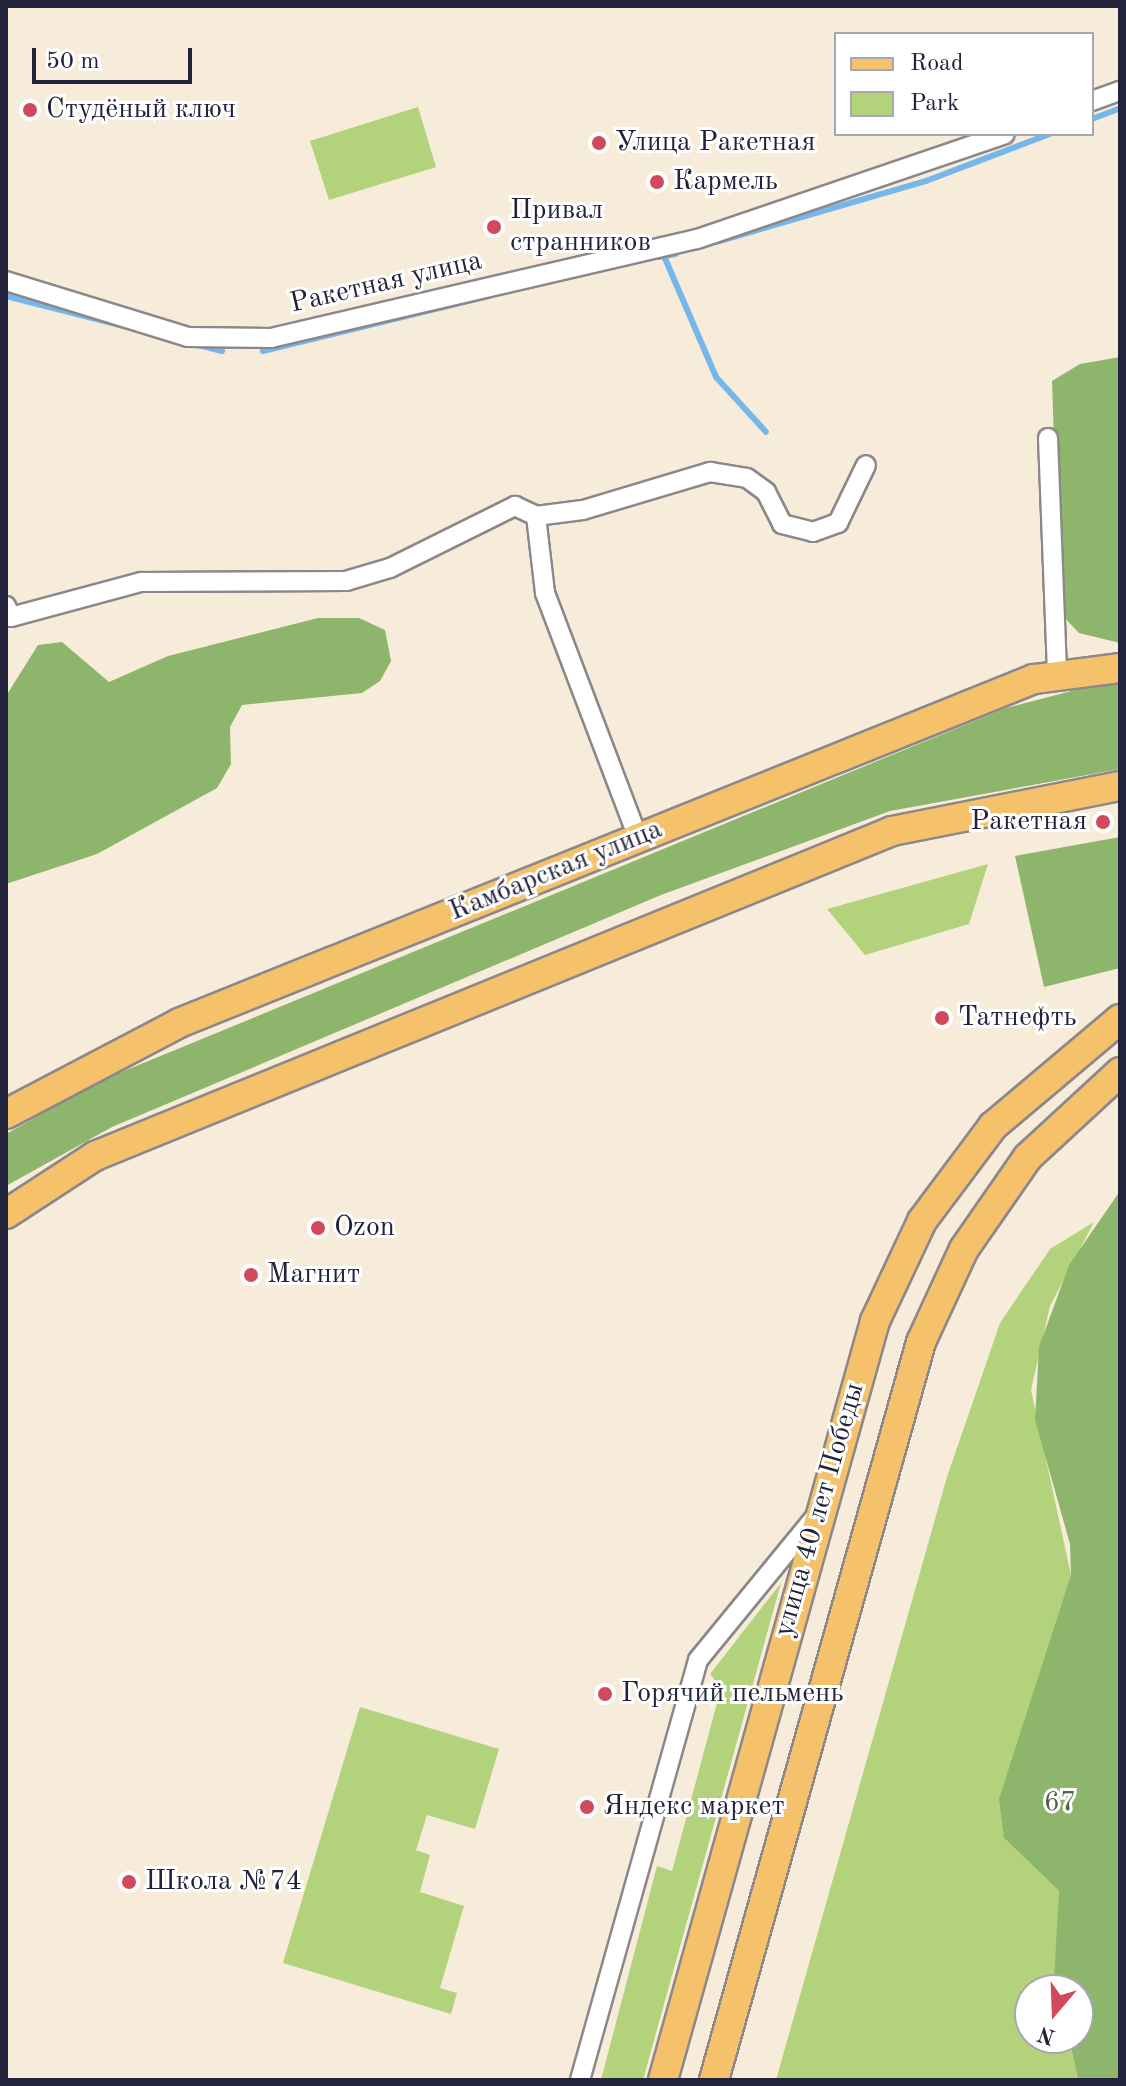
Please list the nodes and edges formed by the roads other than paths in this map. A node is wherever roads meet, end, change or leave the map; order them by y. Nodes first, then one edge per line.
1 (1120, 91) edge
2 (1094, 100) edge
3 (999, 136) edge
4 (6, 281) edge
5 (1048, 438) dead end
6 (866, 465) dead end
7 (536, 516) junction
8 (6, 606) edge
9 (1120, 668) edge
10 (1057, 674) junction
11 (1120, 786) edge
12 (638, 838) junction
13 (1120, 1019) edge
14 (1120, 1072) edge
15 (6, 1114) edge
16 (6, 1214) edge
17 (815, 1516) junction
18 (580, 2080) edge
19 (663, 2080) edge
20 (714, 2080) edge

1 - 2 street
3 - 4 street, Ракетная улица
5 - 10 street
6 - 7 street
7 - 8 street
7 - 12 street
9 - 10 main road, Камбарская улица
10 - 12 main road, Камбарская улица
11 - 16 main road
12 - 15 main road, Камбарская улица
13 - 17 main road, улица 40 лет Победы
14 - 20 main road, улица 40 лет Победы
17 - 18 street
17 - 19 main road, улица 40 лет Победы

